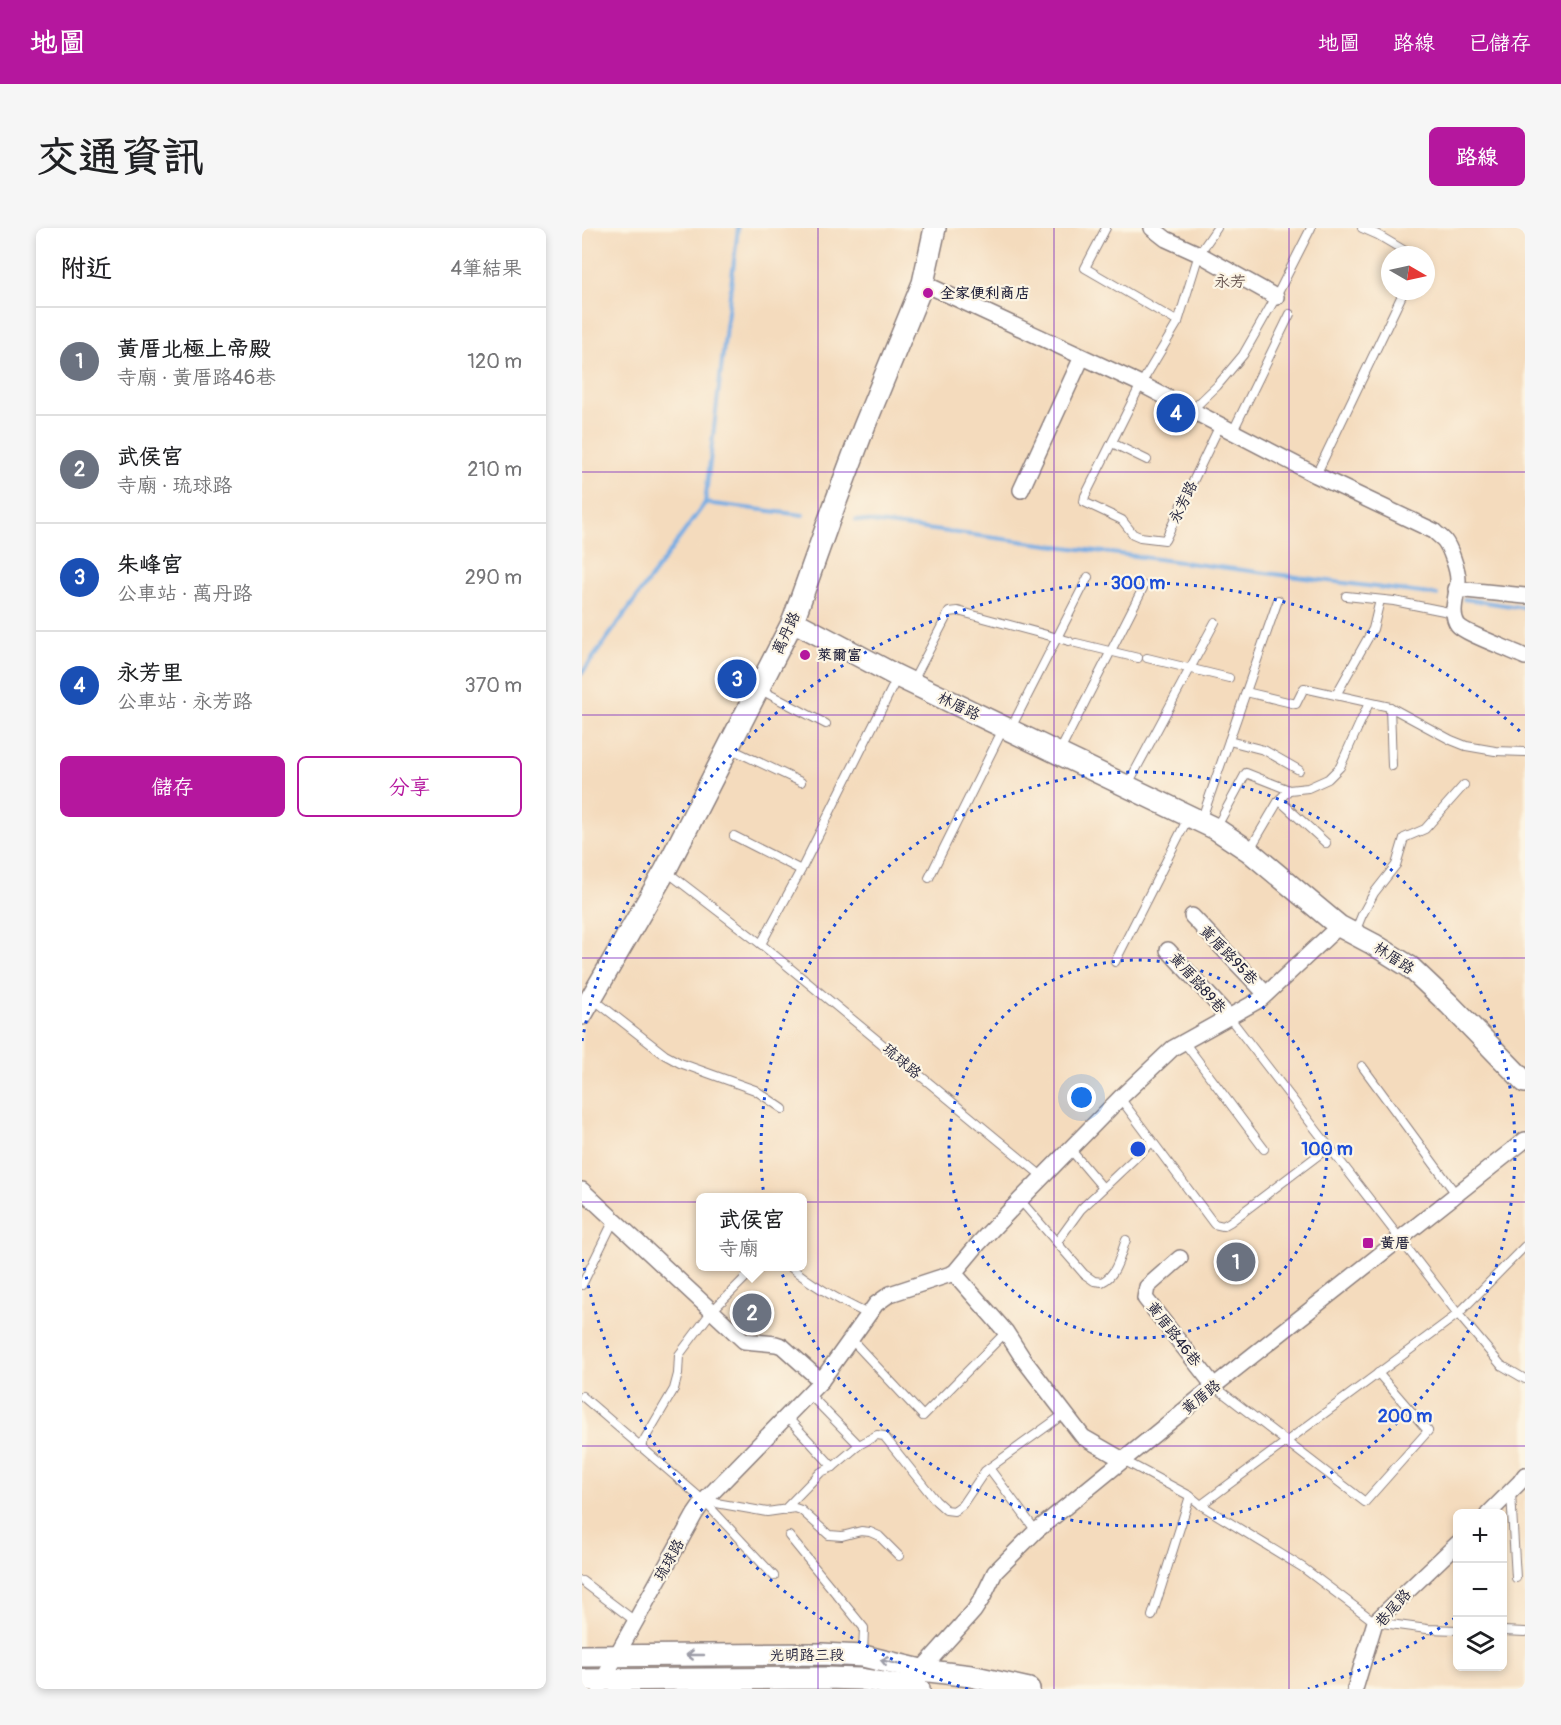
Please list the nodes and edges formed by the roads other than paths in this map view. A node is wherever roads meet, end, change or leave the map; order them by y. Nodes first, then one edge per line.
1 (935, 228) edge
2 (1106, 228) edge
3 (1152, 228) edge
4 (1217, 228) edge
5 (1311, 228) edge
6 (1362, 228) edge
7 (1397, 246) edge
8 (1199, 254) junction
9 (922, 283) junction
10 (1276, 297) junction
11 (1400, 300) edge
12 (1290, 314) dead end
13 (1178, 322) junction
14 (1082, 357) junction
15 (1141, 384) junction
16 (1192, 410) junction
17 (1226, 428) junction
18 (1112, 443) junction
19 (1147, 460) dead end
20 (1316, 475) junction
21 (1021, 490) dead end
22 (1088, 577) dead end
23 (1144, 586) dead end
24 (1456, 589) junction
25 (1346, 596) dead end
26 (1525, 596) edge
27 (1278, 600) dead end
28 (1380, 600) junction
29 (1454, 613) junction
30 (793, 621) junction
31 (1215, 622) dead end
32 (1057, 638) junction
33 (1111, 651) junction
34 (1525, 657) edge
35 (1138, 658) dead end
36 (1148, 658) dead end
37 (1190, 668) junction
38 (1229, 678) dead end
39 (905, 680) junction
40 (758, 689) junction
41 (1246, 692) junction
42 (1336, 695) junction
43 (1369, 703) junction
44 (1390, 707) junction
45 (826, 724) dead end
46 (1007, 729) junction
47 (1229, 741) junction
48 (728, 748) junction
49 (1525, 752) edge
50 (1058, 754) junction
51 (1392, 766) dead end
52 (1299, 770) dead end
53 (801, 782) dead end
54 (1464, 784) dead end
55 (1127, 786) junction
56 (1289, 790) junction
57 (1279, 800) junction
58 (1202, 822) junction
59 (734, 836) dead end
60 (1326, 843) dead end
61 (1249, 851) junction
62 (665, 870) junction
63 (801, 870) junction
64 (929, 878) dead end
65 (1192, 916) dead end
66 (1347, 930) junction
67 (761, 944) junction
68 (1168, 950) dead end
69 (1115, 962) dead end
70 (1266, 994) junction
71 (587, 1006) edge
72 (1229, 1017) junction
73 (1184, 1042) junction
74 (1362, 1066) dead end
75 (1525, 1082) edge
76 (1120, 1098) junction
77 (783, 1109) dead end
78 (1525, 1140) edge
79 (1152, 1142) junction
80 (1329, 1147) junction
81 (1070, 1149) junction
82 (1264, 1149) dead end
83 (1043, 1177) junction
84 (1103, 1188) junction
85 (582, 1190) edge
86 (1456, 1194) junction
87 (1020, 1200) junction
88 (614, 1220) junction
89 (1401, 1238) junction
90 (1126, 1240) dead end
91 (1056, 1242) junction
92 (1523, 1251) edge
93 (1180, 1258) dead end
94 (752, 1271) edge
95 (795, 1271) edge
96 (954, 1273) junction
97 (582, 1285) edge
98 (712, 1311) junction
99 (868, 1314) junction
100 (1458, 1314) junction
101 (1006, 1332) junction
102 (850, 1339) junction
103 (1378, 1372) junction
104 (1525, 1379) edge
105 (821, 1381) junction
106 (1214, 1386) junction
107 (809, 1394) junction
108 (582, 1396) edge
109 (1064, 1414) junction
110 (786, 1416) junction
111 (1285, 1442) junction
112 (859, 1445) junction
113 (640, 1447) junction
114 (1123, 1460) junction
115 (833, 1467) junction
116 (989, 1468) junction
117 (1525, 1475) edge
118 (1511, 1491) junction
119 (1190, 1496) junction
120 (704, 1501) junction
121 (1201, 1505) junction
122 (1493, 1509) edge
123 (784, 1510) junction
124 (1036, 1531) junction
125 (789, 1536) dead end
126 (1453, 1548) edge
127 (899, 1556) dead end
128 (774, 1576) dead end
129 (1516, 1578) dead end
130 (582, 1581) edge
131 (1152, 1616) dead end
132 (635, 1621) junction
133 (1375, 1622) junction
134 (1453, 1630) edge
135 (1507, 1631) edge
136 (1525, 1632) edge
137 (582, 1656) edge
138 (616, 1656) junction
139 (862, 1656) junction
140 (594, 1683) edge
141 (919, 1683) edge
142 (1029, 1689) edge
143 (1355, 1689) edge

1 - 9 street, 萬丹路
2 - 13 lane
3 - 8 street
4 - 8 lane, 永芳路
5 - 10 lane
6 - 7 lane
8 - 10 street
8 - 13 lane, 永芳路
9 - 14 street
9 - 30 street, 萬丹路
10 - 16 lane
11 - 20 lane
12 - 17 lane
13 - 15 lane, 永芳路
14 - 15 street
14 - 21 street
15 - 16 street
15 - 18 lane, 永芳路
16 - 17 street
17 - 18 lane, 永芳路
17 - 20 street
18 - 19 lane
20 - 24 street
22 - 32 lane
23 - 33 lane
24 - 26 street
24 - 29 street
25 - 28 lane
27 - 41 lane
28 - 29 lane
28 - 42 lane
29 - 34 street
30 - 39 street, 林厝路
30 - 40 street, 萬丹路
31 - 37 lane
32 - 33 lane
32 - 39 lane
32 - 46 lane
33 - 35 lane
33 - 50 lane
36 - 37 lane
37 - 38 lane
37 - 55 lane
39 - 46 street, 林厝路
39 - 63 lane
40 - 45 lane
40 - 48 street, 萬丹路
41 - 42 lane
41 - 47 lane
42 - 43 lane
43 - 44 lane
43 - 56 lane
44 - 49 lane
44 - 51 lane
46 - 50 street, 林厝路
46 - 64 lane
47 - 52 lane
47 - 58 lane
48 - 53 lane
48 - 62 street, 萬丹路
50 - 55 street, 林厝路
54 - 66 lane
55 - 58 street, 林厝路
56 - 57 lane
56 - 58 lane
57 - 60 lane
57 - 61 lane
58 - 61 street, 林厝路
58 - 69 lane
59 - 63 lane
61 - 66 street, 林厝路
62 - 67 lane, 琉球路
62 - 71 street, 萬丹路
63 - 67 lane
65 - 70 street, 黃厝路95巷
66 - 70 street
66 - 75 street, 林厝路
67 - 83 lane, 琉球路
68 - 72 street, 黃厝路89巷
70 - 72 street
71 - 77 lane
72 - 73 street
72 - 80 lane
73 - 76 street
73 - 82 lane
74 - 86 lane
76 - 79 lane
76 - 81 street
78 - 86 street, 黃厝路
79 - 80 lane
79 - 84 lane
80 - 89 lane
81 - 83 street
81 - 84 lane
83 - 87 street
84 - 91 lane
85 - 88 street
86 - 89 street, 黃厝路
87 - 91 lane
87 - 96 street
88 - 97 lane
88 - 98 street
89 - 100 lane
89 - 106 street, 黃厝路
90 - 91 lane
92 - 100 lane
93 - 106 street, 黃厝路46巷
94 - 98 lane
95 - 99 lane
96 - 99 street, 琉球路
96 - 101 street
98 - 105 street
98 - 113 lane
99 - 102 street, 琉球路
100 - 103 lane
100 - 104 lane
101 - 102 lane
101 - 109 street
102 - 105 street, 琉球路
103 - 111 lane
103 - 111 lane
105 - 107 street, 琉球路
106 - 111 lane
106 - 114 street, 黃厝路
107 - 110 street, 琉球路
107 - 112 lane
108 - 113 lane
109 - 114 street
109 - 116 lane
110 - 115 lane
110 - 120 street, 琉球路
111 - 121 lane
112 - 115 lane
112 - 116 lane
113 - 120 lane
114 - 119 lane
114 - 124 street, 黃厝路
115 - 123 lane
116 - 124 lane
117 - 118 street
118 - 122 street
118 - 129 lane
119 - 121 lane
119 - 131 lane
120 - 123 lane
120 - 128 lane
120 - 132 street, 琉球路
121 - 133 lane
123 - 127 lane
124 - 141 street, 黃厝路
125 - 139 lane
126 - 133 street, 巷尾路
130 - 132 lane
132 - 138 street, 琉球路
133 - 134 lane
133 - 143 street, 巷尾路
135 - 136 lane
137 - 138 street, 光明路三段
139 -> 138 street, 光明路三段
138 - 140 street, 琉球路
141 -> 139 street, 光明路三段
140 - 141 street, 光明路三段
141 - 142 street, 光明路三段

